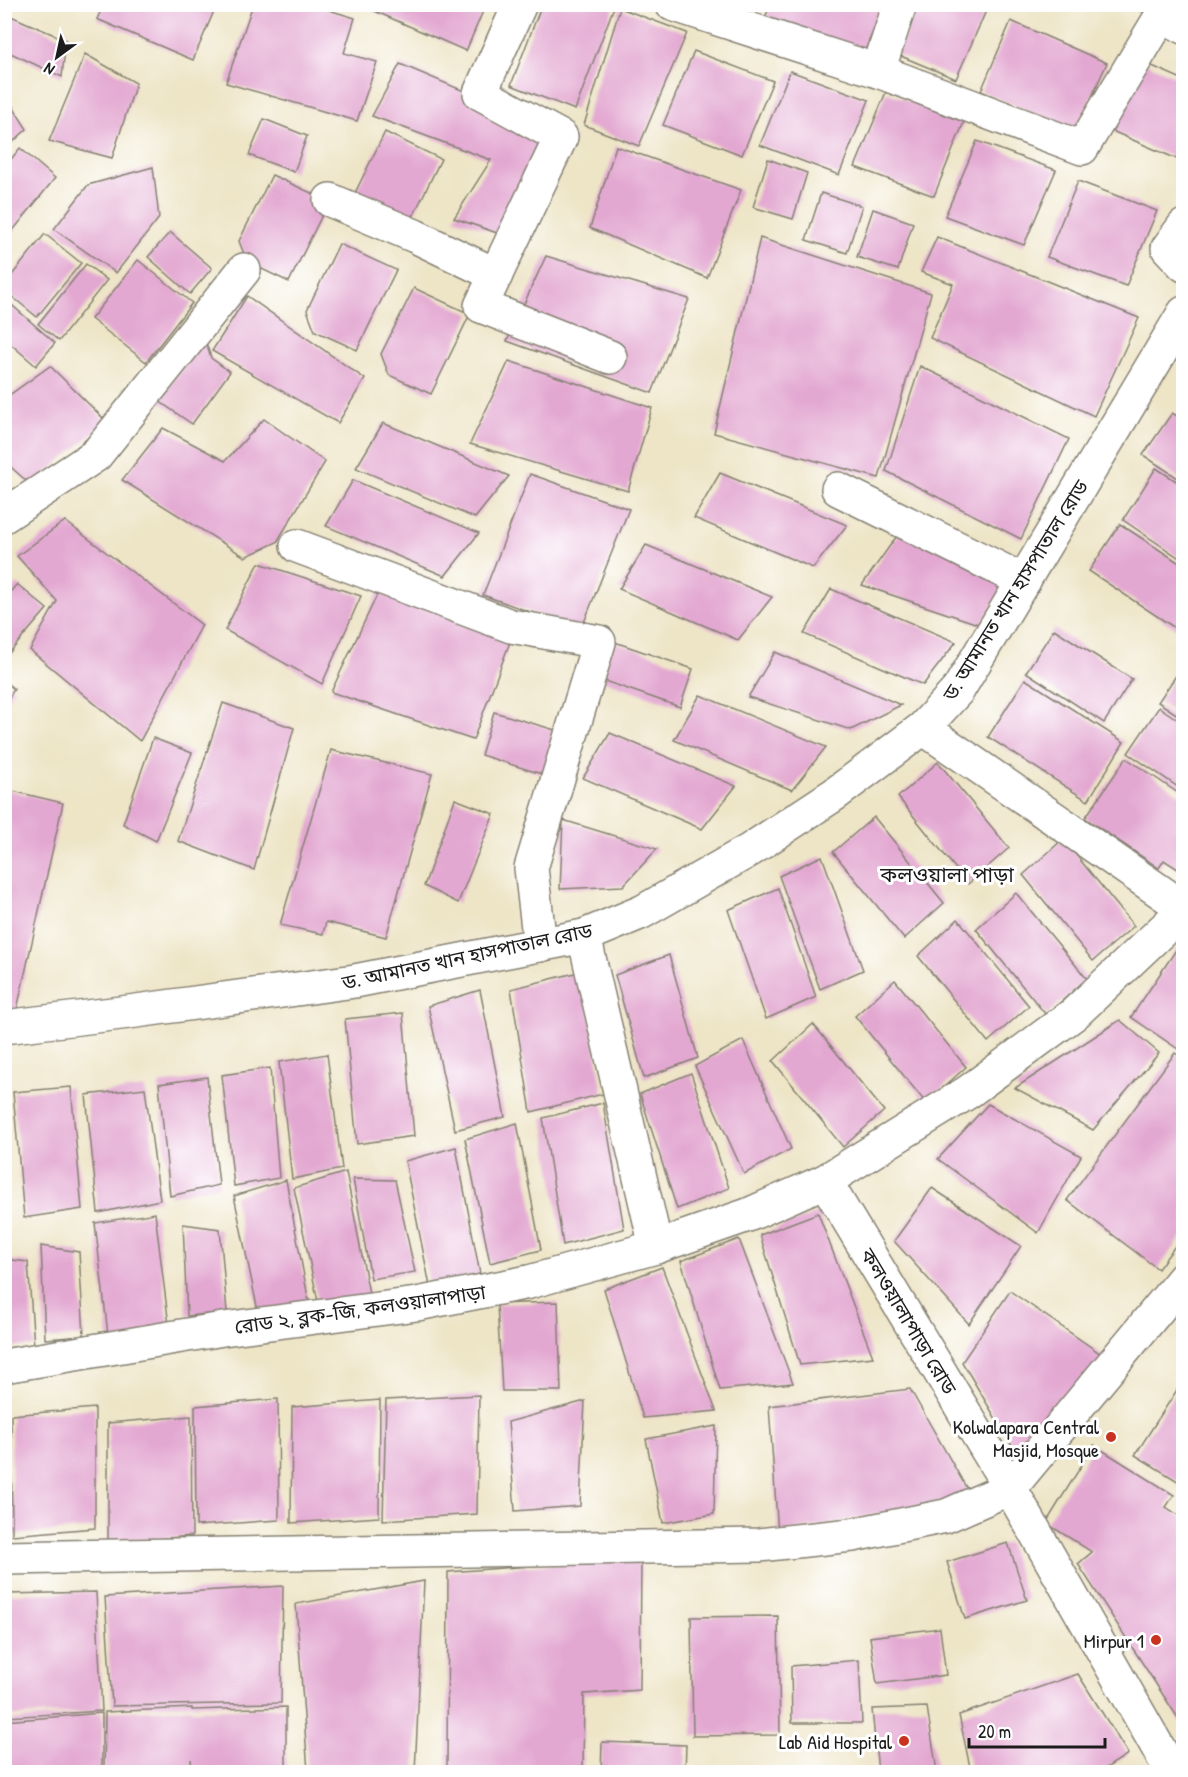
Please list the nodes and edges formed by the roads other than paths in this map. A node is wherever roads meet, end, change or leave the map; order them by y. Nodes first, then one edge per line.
1 (520, 4) edge
2 (672, 4) edge
3 (900, 4) edge
4 (1184, 27) edge
5 (878, 71) junction
6 (330, 200) dead end
7 (1184, 226) edge
8 (1184, 265) edge
9 (244, 270) dead end
10 (496, 275) junction
11 (1184, 313) edge
12 (610, 357) dead end
13 (838, 489) dead end
14 (4, 516) edge
15 (297, 546) dead end
16 (1024, 581) junction
17 (923, 728) junction
18 (1184, 909) edge
19 (584, 936) junction
20 (540, 945) junction
21 (4, 1027) edge
22 (825, 1182) junction
23 (656, 1247) junction
24 (1184, 1278) edge
25 (4, 1366) edge
26 (1010, 1488) junction
27 (4, 1558) edge
28 (1172, 1773) edge

1 - 10 street
2 - 5 street
3 - 5 street
4 - 5 street
6 - 10 street
7 - 8 street
9 - 14 street
10 - 12 street
11 - 16 street, ড. আমানত খান হাসপাতাল রোড
13 - 16 street
15 - 20 street
16 - 17 street, ড. আমানত খান হাসপাতাল রোড
17 - 18 street
17 - 19 street, ড. আমানত খান হাসপাতাল রোড
18 - 22 street, রোড ২, ব্লক-জি, কলওয়ালাপাড়া
19 - 20 street, ড. আমানত খান হাসপাতাল রোড
19 - 23 street
20 - 21 street, ড. আমানত খান হাসপাতাল রোড
22 - 23 street, রোড ২, ব্লক-জি, কলওয়ালাপাড়া
22 - 26 street, কলওয়ালাপাড়া রোড
23 - 25 street, রোড ২, ব্লক-জি, কলওয়ালাপাড়া
24 - 26 street
26 - 27 street
26 - 28 street, কলওয়ালাপাড়া রোড

